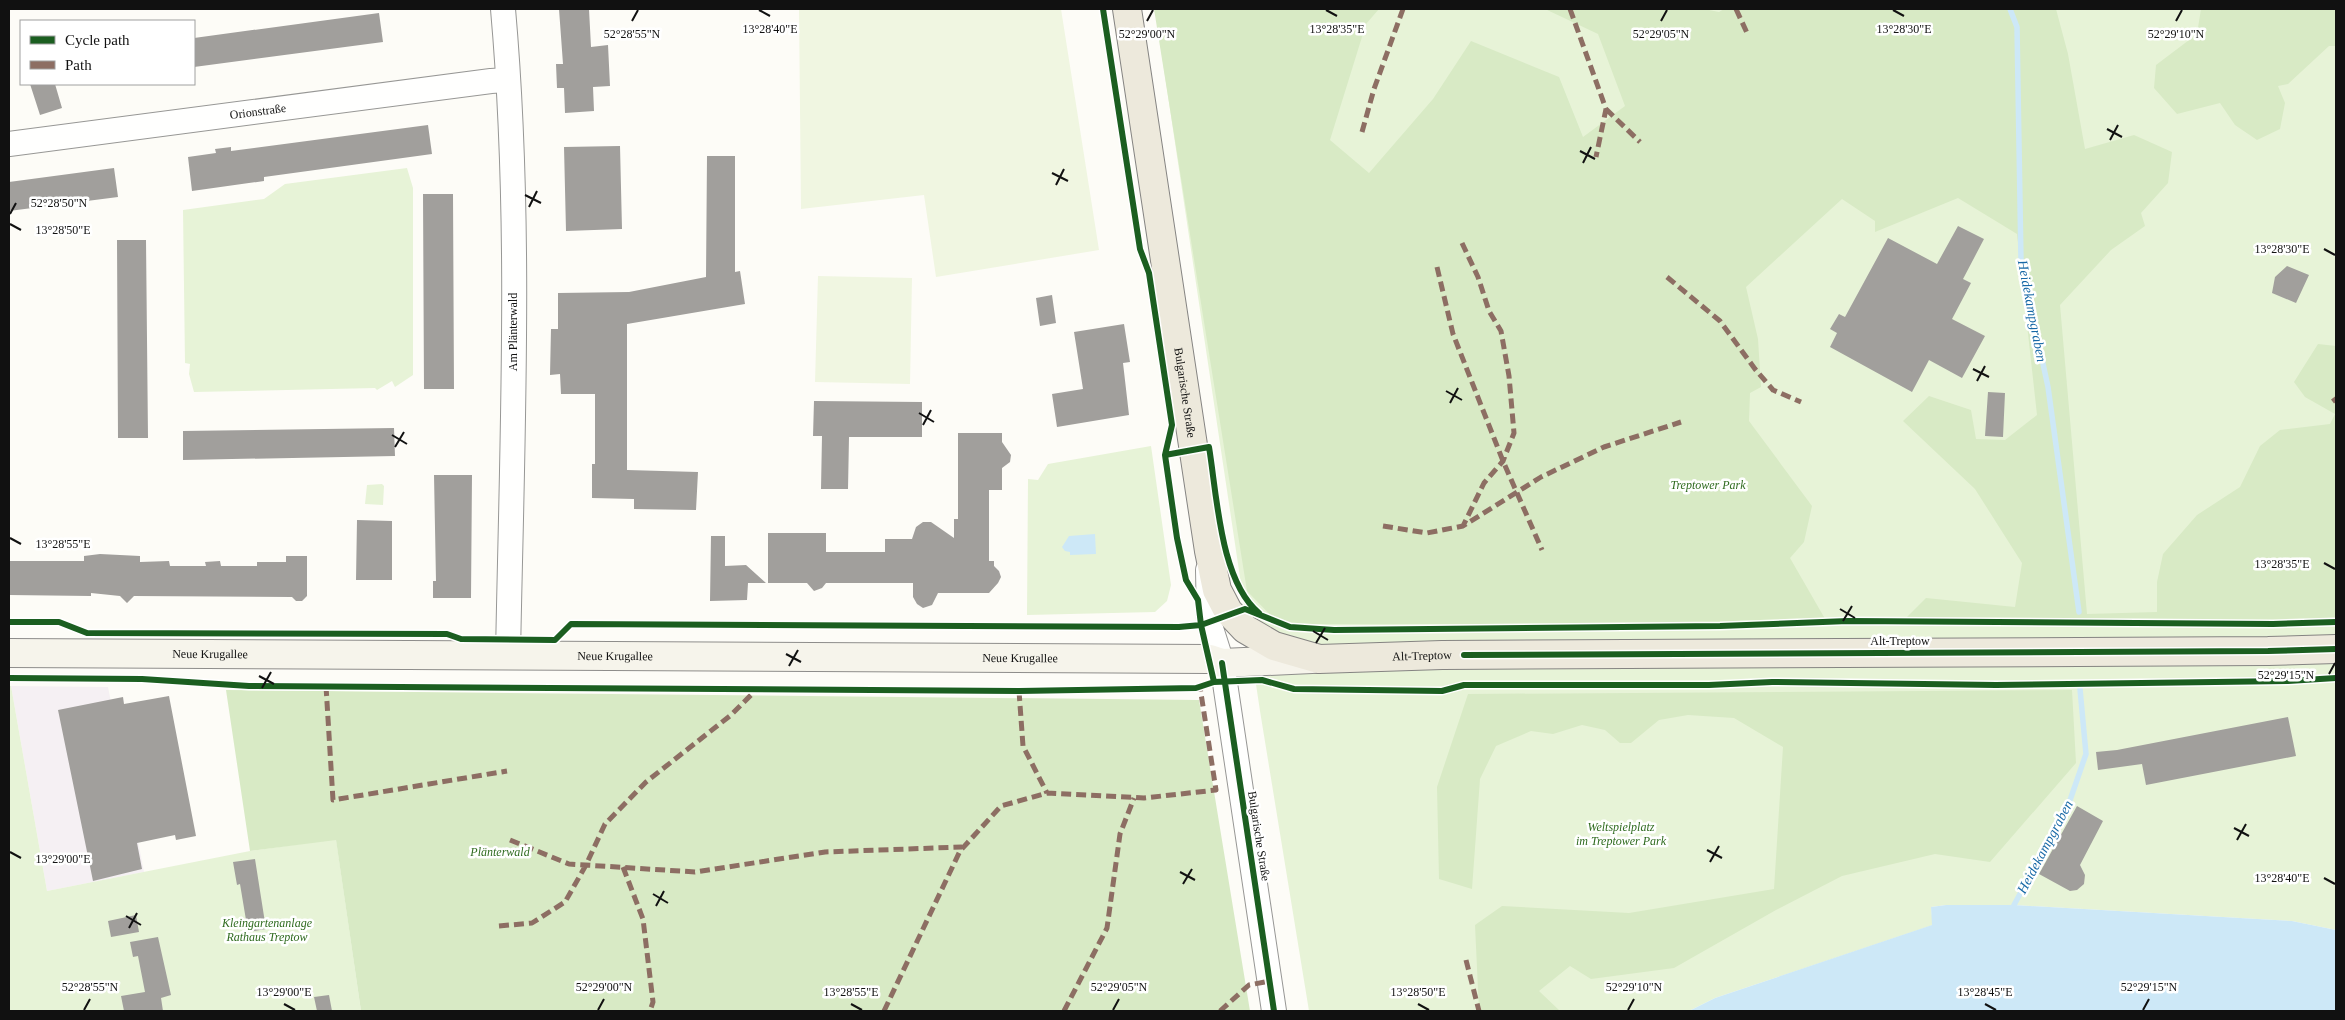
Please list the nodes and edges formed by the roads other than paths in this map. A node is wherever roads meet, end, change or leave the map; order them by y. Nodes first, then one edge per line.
1 (503, 9) edge
2 (1127, 9) edge
3 (507, 80) junction
4 (9, 144) edge
5 (1209, 551) junction
6 (2336, 648) edge
7 (9, 652) edge
8 (508, 655) junction
9 (1319, 659) junction
10 (1222, 663) junction
11 (1274, 1011) edge

1 - 3 street, Am Plänterwald
2 - 5 main road, Bulgarische Straße
3 - 4 street, Orionstraße
3 - 8 street, Am Plänterwald
5 - 9 main road, Alt-Treptow
5 - 10 street, Bulgarische Straße
6 - 9 main road, Alt-Treptow
7 - 8 street, Neue Krugallee
8 - 10 street, Neue Krugallee
9 - 10 street, Alt-Treptow
10 - 11 street, Bulgarische Straße

